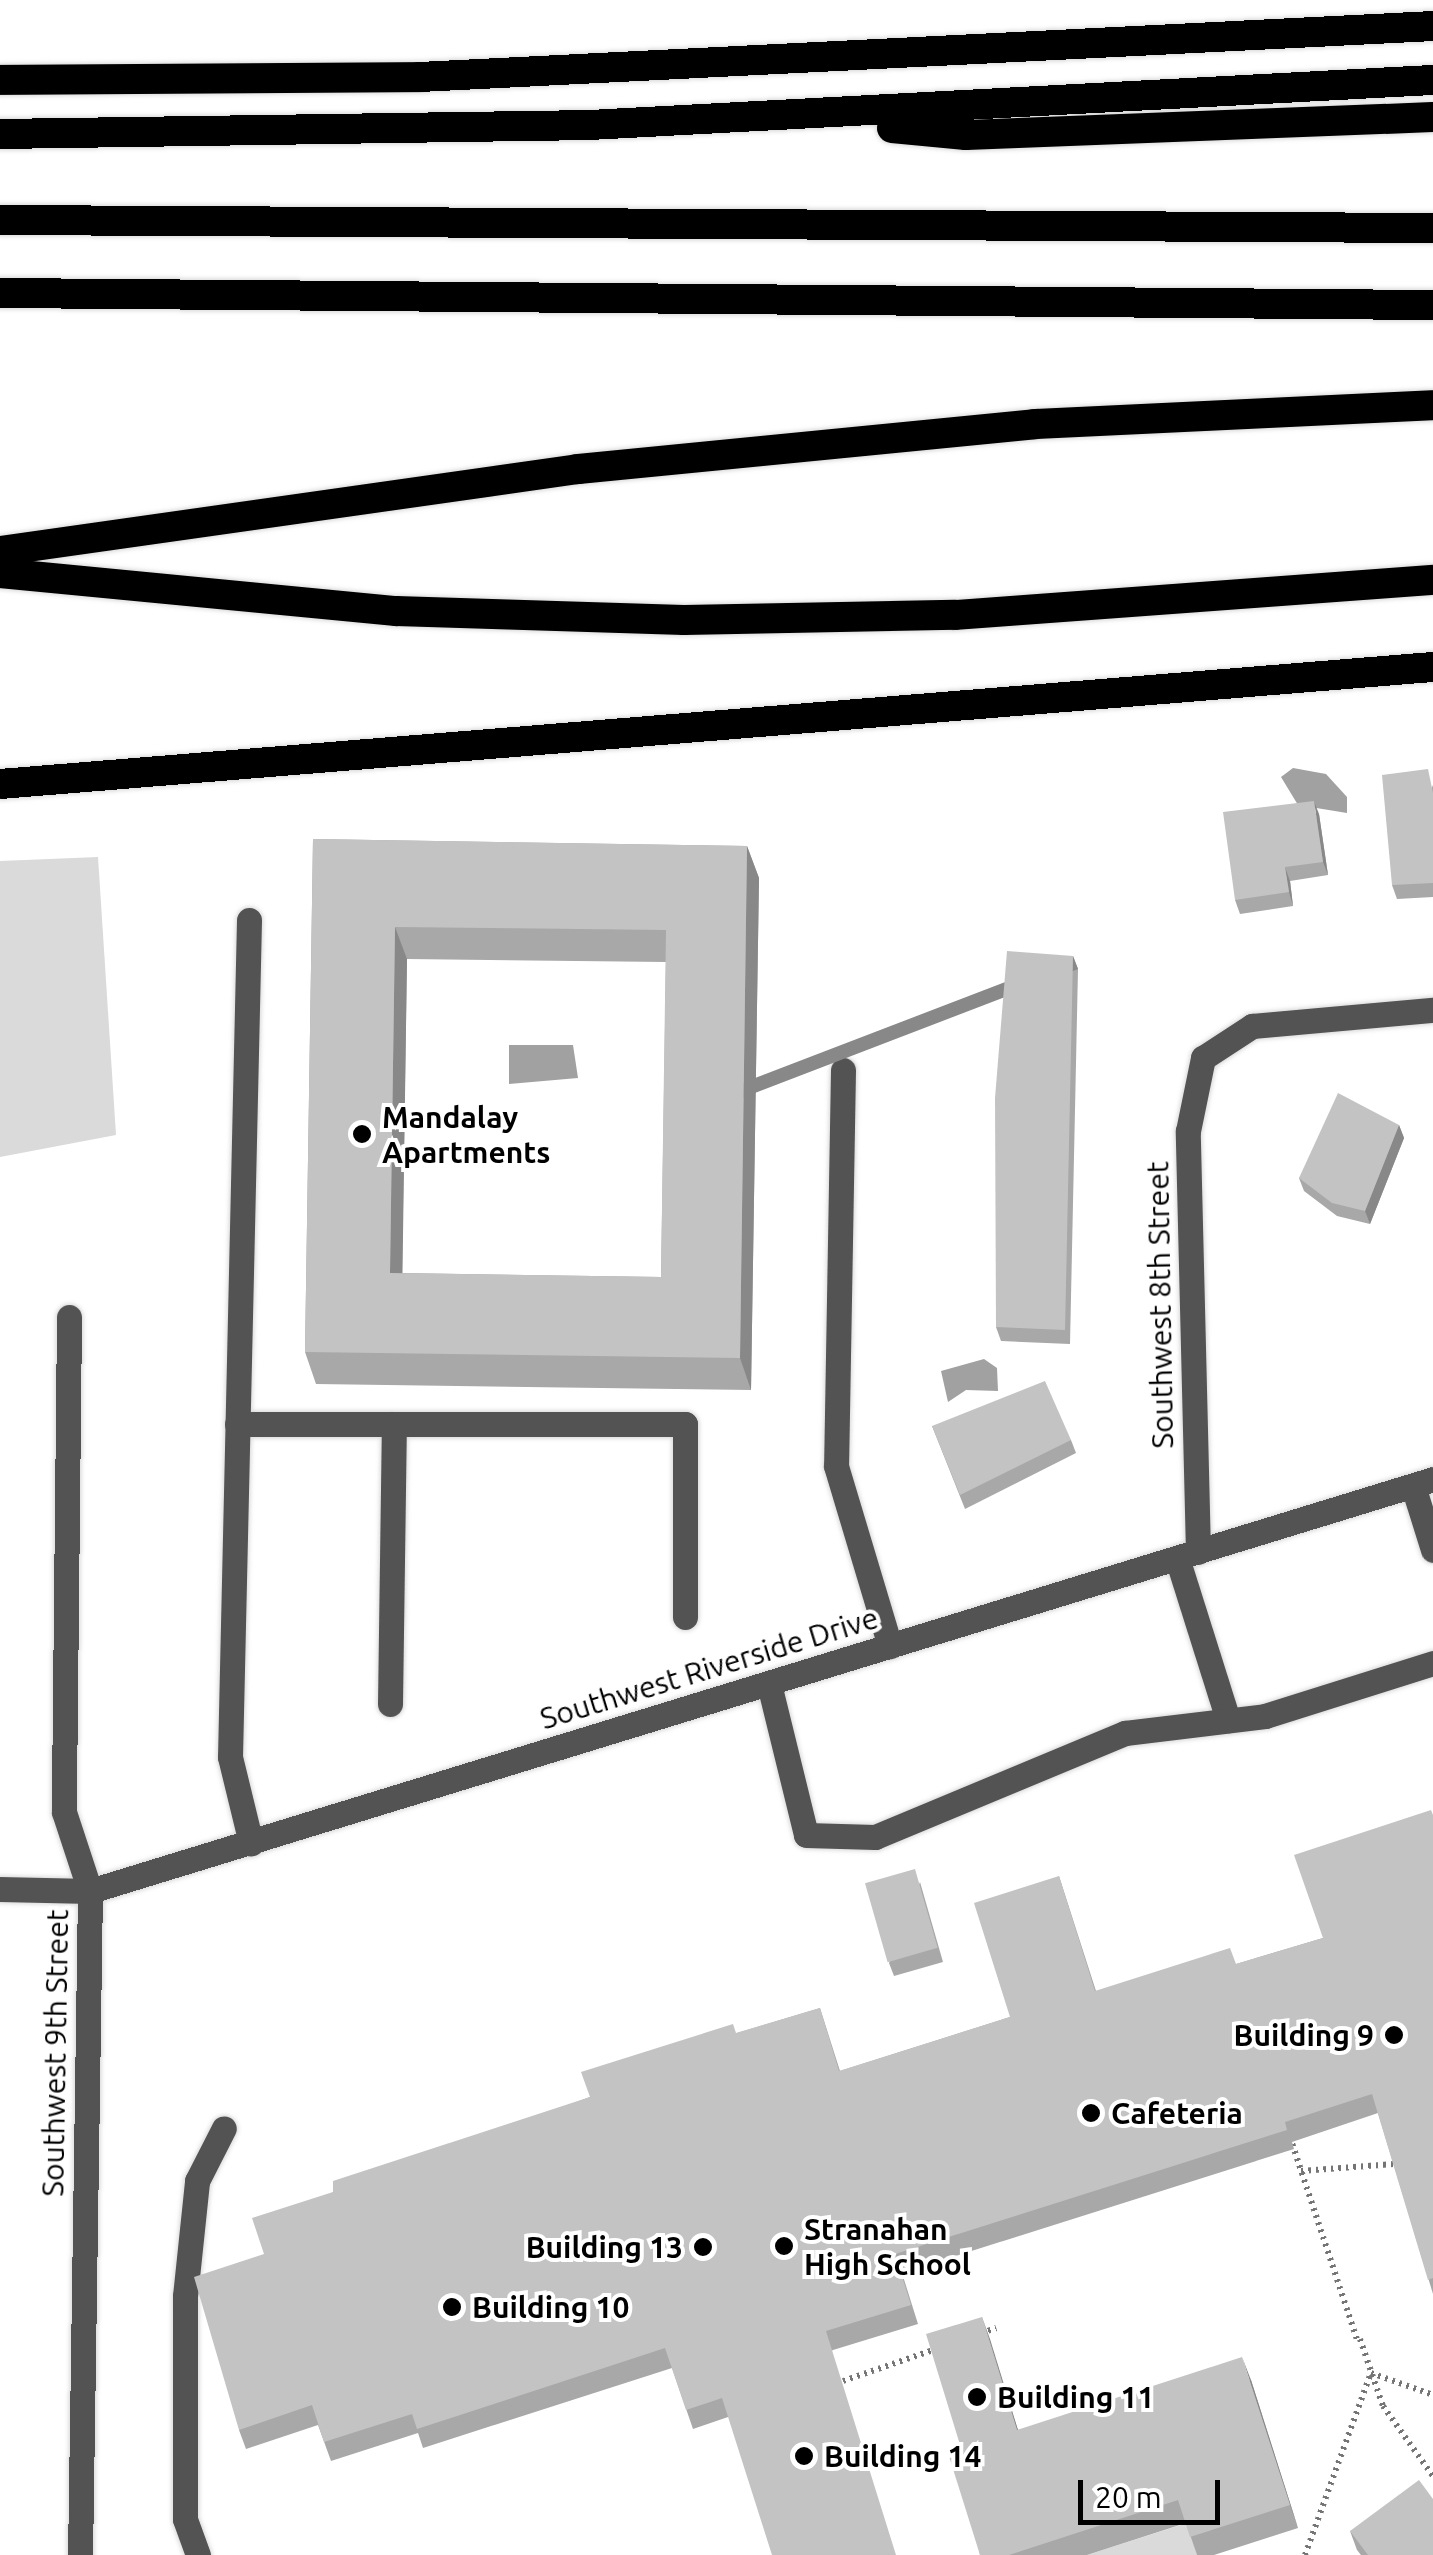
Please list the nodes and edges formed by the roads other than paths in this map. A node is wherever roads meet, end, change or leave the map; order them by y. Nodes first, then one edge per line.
1 (1433, 26) edge
2 (0, 80) edge
3 (1433, 80) edge
4 (1433, 117) edge
5 (766, 118) junction
6 (0, 134) edge
7 (1433, 217) edge
8 (0, 220) edge
9 (1284, 225) junction
10 (1433, 228) edge
11 (0, 293) edge
12 (1433, 305) edge
13 (1433, 406) edge
14 (0, 551) edge
15 (0, 573) edge
16 (1433, 580) edge
17 (1433, 667) edge
18 (0, 784) edge
19 (249, 920) dead end
20 (1433, 1010) edge
21 (842, 1070) dead end
22 (69, 1316) dead end
23 (237, 1424) junction
24 (394, 1424) junction
25 (1423, 1482) edge
26 (1433, 1550) edge
27 (1188, 1555) junction
28 (685, 1617) dead end
29 (890, 1646) junction
30 (1433, 1663) edge
31 (769, 1684) junction
32 (390, 1704) dead end
33 (1228, 1720) junction
34 (251, 1844) junction
35 (0, 1890) edge
36 (90, 1890) junction
37 (224, 2128) dead end
38 (80, 2555) edge
39 (198, 2555) edge

1 - 2 highway
3 - 5 highway
4 - 5 highway
5 - 6 highway
7 - 9 highway
8 - 9 highway
9 - 10 highway
11 - 12 highway
13 - 14 highway
15 - 16 highway
17 - 18 highway
19 - 23 street
20 - 27 street, Southwest 8th Street
21 - 29 street
22 - 36 street, Southwest 9th Street
23 - 24 street
23 - 34 street
24 - 28 street
24 - 32 street
25 - 26 street
25 - 27 street, Southwest Riverside Drive
27 - 29 street, Southwest Riverside Drive
27 - 33 street, Southwest 8th Street
29 - 31 street, Southwest Riverside Drive
30 - 33 street
31 - 33 street
31 - 34 street, Southwest Riverside Drive
34 - 36 street, Southwest Riverside Drive
35 - 36 street, Southwest Riverside Drive
36 - 38 street, Southwest 9th Street
37 - 39 street

